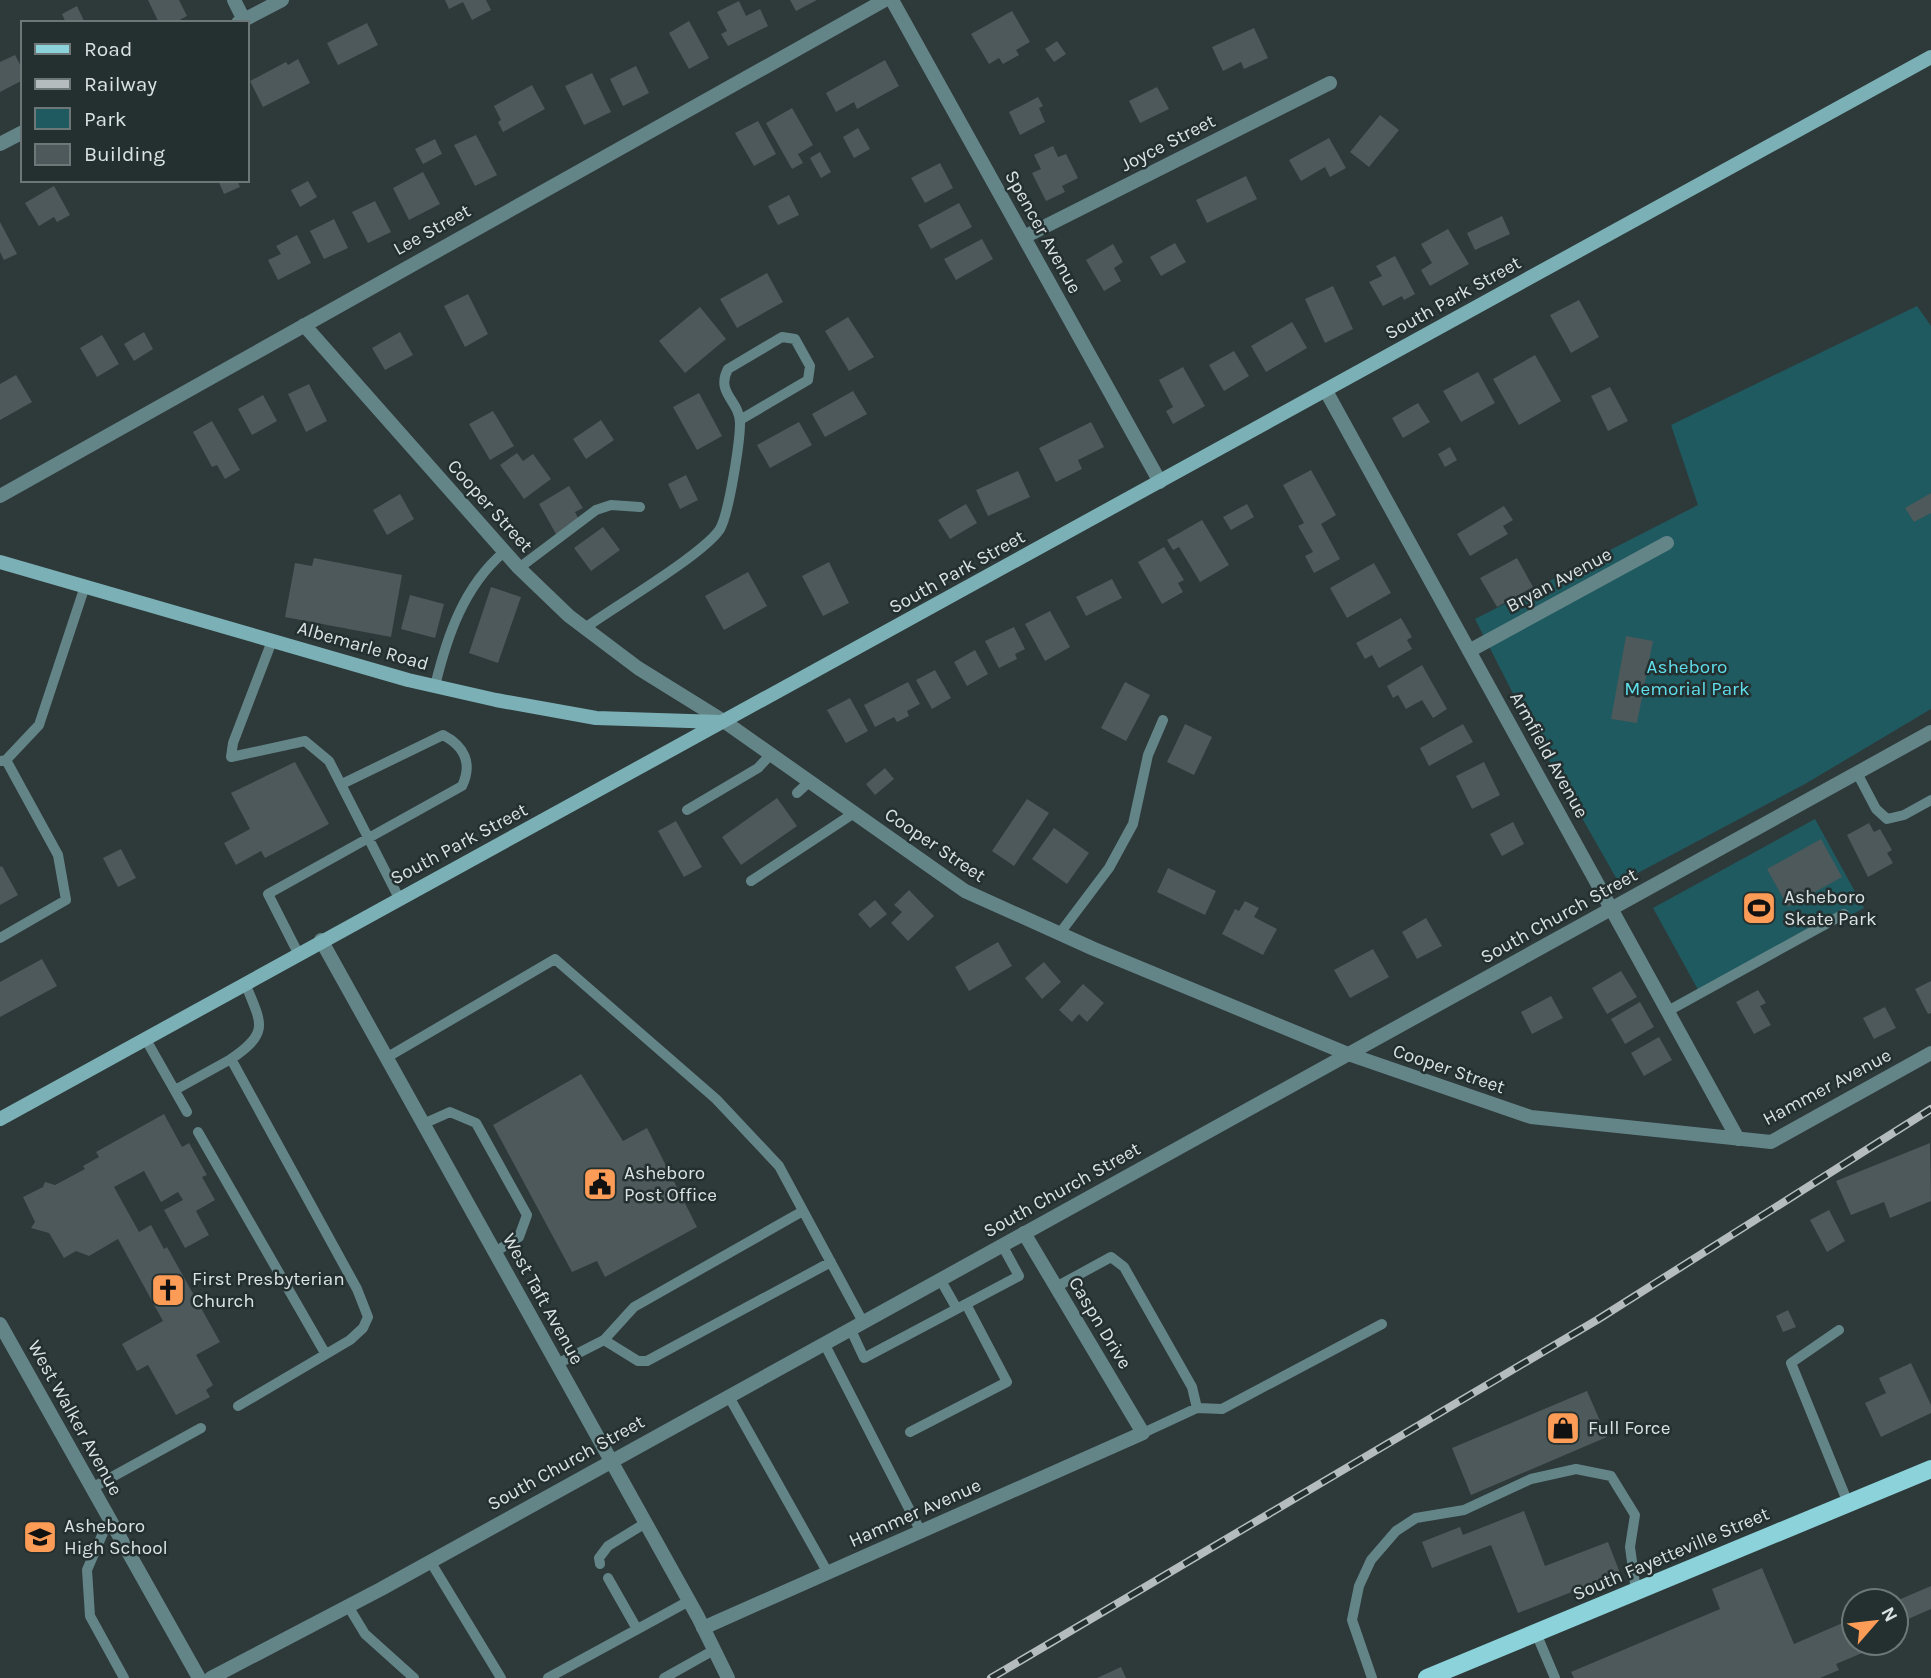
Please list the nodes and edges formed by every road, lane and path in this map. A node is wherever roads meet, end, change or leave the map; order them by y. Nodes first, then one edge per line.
1 (233, 0) edge
2 (282, 0) edge
3 (885, 0) edge
4 (892, 0) edge
5 (241, 21) edge
6 (1931, 57) edge
7 (1330, 83) dead end
8 (21, 133) edge
9 (0, 144) edge
10 (1024, 237) junction
11 (304, 325) junction
12 (1326, 391) junction
13 (740, 420) junction
14 (1160, 482) junction
15 (0, 496) edge
16 (640, 507) dead end
17 (1667, 543) dead end
18 (504, 552) junction
19 (0, 562) edge
20 (519, 568) junction
21 (85, 586) junction
22 (585, 628) junction
23 (272, 641) junction
24 (1469, 651) junction
25 (435, 686) junction
26 (1163, 720) dead end
27 (725, 722) junction
28 (1931, 732) edge
29 (772, 753) junction
30 (3, 760) edge
31 (1857, 773) junction
32 (810, 781) junction
33 (342, 784) junction
34 (797, 793) dead end
35 (1931, 800) edge
36 (687, 810) dead end
37 (854, 813) junction
38 (368, 836) junction
39 (751, 881) dead end
40 (399, 898) junction
41 (1611, 909) junction
42 (1844, 914) dead end
43 (1060, 933) junction
44 (0, 938) edge
45 (321, 940) junction
46 (298, 953) junction
47 (245, 983) junction
48 (1668, 1011) junction
49 (145, 1038) junction
50 (1931, 1053) edge
51 (1349, 1054) junction
52 (386, 1058) junction
53 (231, 1059) junction
54 (175, 1090) junction
55 (187, 1112) dead end
56 (0, 1119) edge
57 (423, 1124) junction
58 (198, 1132) dead end
59 (1738, 1139) junction
60 (803, 1211) junction
61 (1024, 1233) junction
62 (1002, 1245) junction
63 (495, 1252) junction
64 (831, 1262) junction
65 (940, 1279) junction
66 (1056, 1287) junction
67 (961, 1306) junction
68 (0, 1324) edge
69 (1382, 1324) dead end
70 (856, 1325) junction
71 (1839, 1330) dead end
72 (604, 1339) junction
73 (824, 1343) junction
74 (325, 1353) junction
75 (557, 1364) junction
76 (728, 1395) junction
77 (238, 1406) dead end
78 (1197, 1408) junction
79 (201, 1428) dead end
80 (909, 1432) dead end
81 (1143, 1433) junction
82 (611, 1460) junction
83 (1931, 1469) edge
84 (92, 1488) junction
85 (1849, 1503) junction
86 (109, 1519) junction
87 (644, 1524) junction
88 (921, 1531) junction
89 (430, 1561) junction
90 (600, 1564) dead end
91 (828, 1573) junction
92 (608, 1578) dead end
93 (1636, 1591) junction
94 (689, 1601) junction
95 (348, 1606) junction
96 (704, 1628) junction
97 (638, 1629) junction
98 (1535, 1633) junction
99 (714, 1650) junction
100 (1553, 1677) edge
101 (124, 1678) edge
102 (199, 1678) edge
103 (211, 1678) edge
104 (414, 1678) edge
105 (501, 1678) edge
106 (548, 1678) edge
107 (664, 1678) edge
108 (728, 1678) edge
109 (1372, 1678) edge
110 (1427, 1678) edge

1 - 5 street
2 - 5 street
3 - 11 street, Lee Street
4 - 10 street, Spencer Avenue
6 - 12 main road, South Park Street
7 - 10 street, Joyce Street
8 - 9 street
10 - 14 street, Spencer Avenue
11 - 15 street, Lee Street
11 - 18 street, Cooper Street
12 - 14 main road, South Park Street
12 - 24 street, Armfield Avenue
13 - 13 lane
13 - 22 lane
14 - 27 main road, South Park Street
16 - 20 lane
17 - 24 street, Bryan Avenue
18 - 20 street, Cooper Street
18 - 25 lane
19 - 21 main road, Albemarle Road
20 - 22 street, Cooper Street
21 - 23 main road, Albemarle Road
21 - 30 lane
22 - 27 street, Cooper Street
23 - 25 main road, Albemarle Road
23 - 33 lane
24 - 41 street, Armfield Avenue
25 - 27 main road, Albemarle Road
26 - 43 lane
27 - 29 street, Cooper Street
27 - 40 main road, South Park Street
28 - 31 street, South Church Street
29 - 32 street, Cooper Street
29 - 36 lane
30 - 44 lane
31 - 35 lane
31 - 41 street, South Church Street
32 - 34 lane
32 - 37 street, Cooper Street
33 - 38 lane
33 - 38 lane
37 - 39 lane
37 - 43 street, Cooper Street
38 - 40 lane
38 - 46 lane
40 - 45 main road, South Park Street
41 - 48 street, Armfield Avenue
41 - 51 street, South Church Street
42 - 48 lane
43 - 51 street, Cooper Street
45 - 46 main road, South Park Street
45 - 52 street, West Taft Avenue
46 - 47 main road, South Park Street
47 - 49 main road, South Park Street
47 - 53 lane
48 - 59 street, Armfield Avenue
49 - 54 lane
49 - 56 main road, South Park Street
50 - 59 street, Hammer Avenue
51 - 59 street, Cooper Street
51 - 61 street, South Church Street
52 - 57 street, West Taft Avenue
52 - 60 lane
53 - 54 lane
53 - 74 lane
54 - 55 lane
57 - 63 street, West Taft Avenue
57 - 63 lane
58 - 74 lane
60 - 64 lane
60 - 72 lane
61 - 62 street, South Church Street
61 - 66 street, Caspn Drive
62 - 65 street, South Church Street
62 - 67 lane
63 - 75 street, West Taft Avenue
64 - 70 lane
64 - 72 lane
65 - 67 lane
65 - 70 street, South Church Street
66 - 78 lane
66 - 81 street, Caspn Drive
67 - 70 lane
67 - 80 lane
68 - 84 street, West Walker Avenue
69 - 78 lane
70 - 73 street, South Church Street
71 - 85 lane
72 - 75 lane
73 - 76 street, South Church Street
73 - 88 lane
74 - 77 lane
75 - 82 street, West Taft Avenue
76 - 82 street, South Church Street
76 - 91 lane
78 - 81 lane
79 - 84 lane
81 - 88 street, Hammer Avenue
82 - 87 street, West Taft Avenue
82 - 89 street, South Church Street
83 - 85 main road, South Fayetteville Street
84 - 86 street, West Walker Avenue
85 - 93 main road, South Fayetteville Street
86 - 101 lane
86 - 102 street, West Walker Avenue
87 - 90 lane
87 - 94 street, West Taft Avenue
88 - 91 street, Hammer Avenue
89 - 95 street, South Church Street
89 - 105 lane
91 - 96 street, Hammer Avenue
92 - 97 lane
93 - 98 main road, South Fayetteville Street
93 - 109 lane
94 - 96 street, West Taft Avenue
94 - 97 lane
95 - 103 street, South Church Street
95 - 104 lane
96 - 99 street, West Taft Avenue
97 - 106 lane
98 - 100 lane
98 - 110 main road, South Fayetteville Street
99 - 107 lane
99 - 108 street, West Taft Avenue

